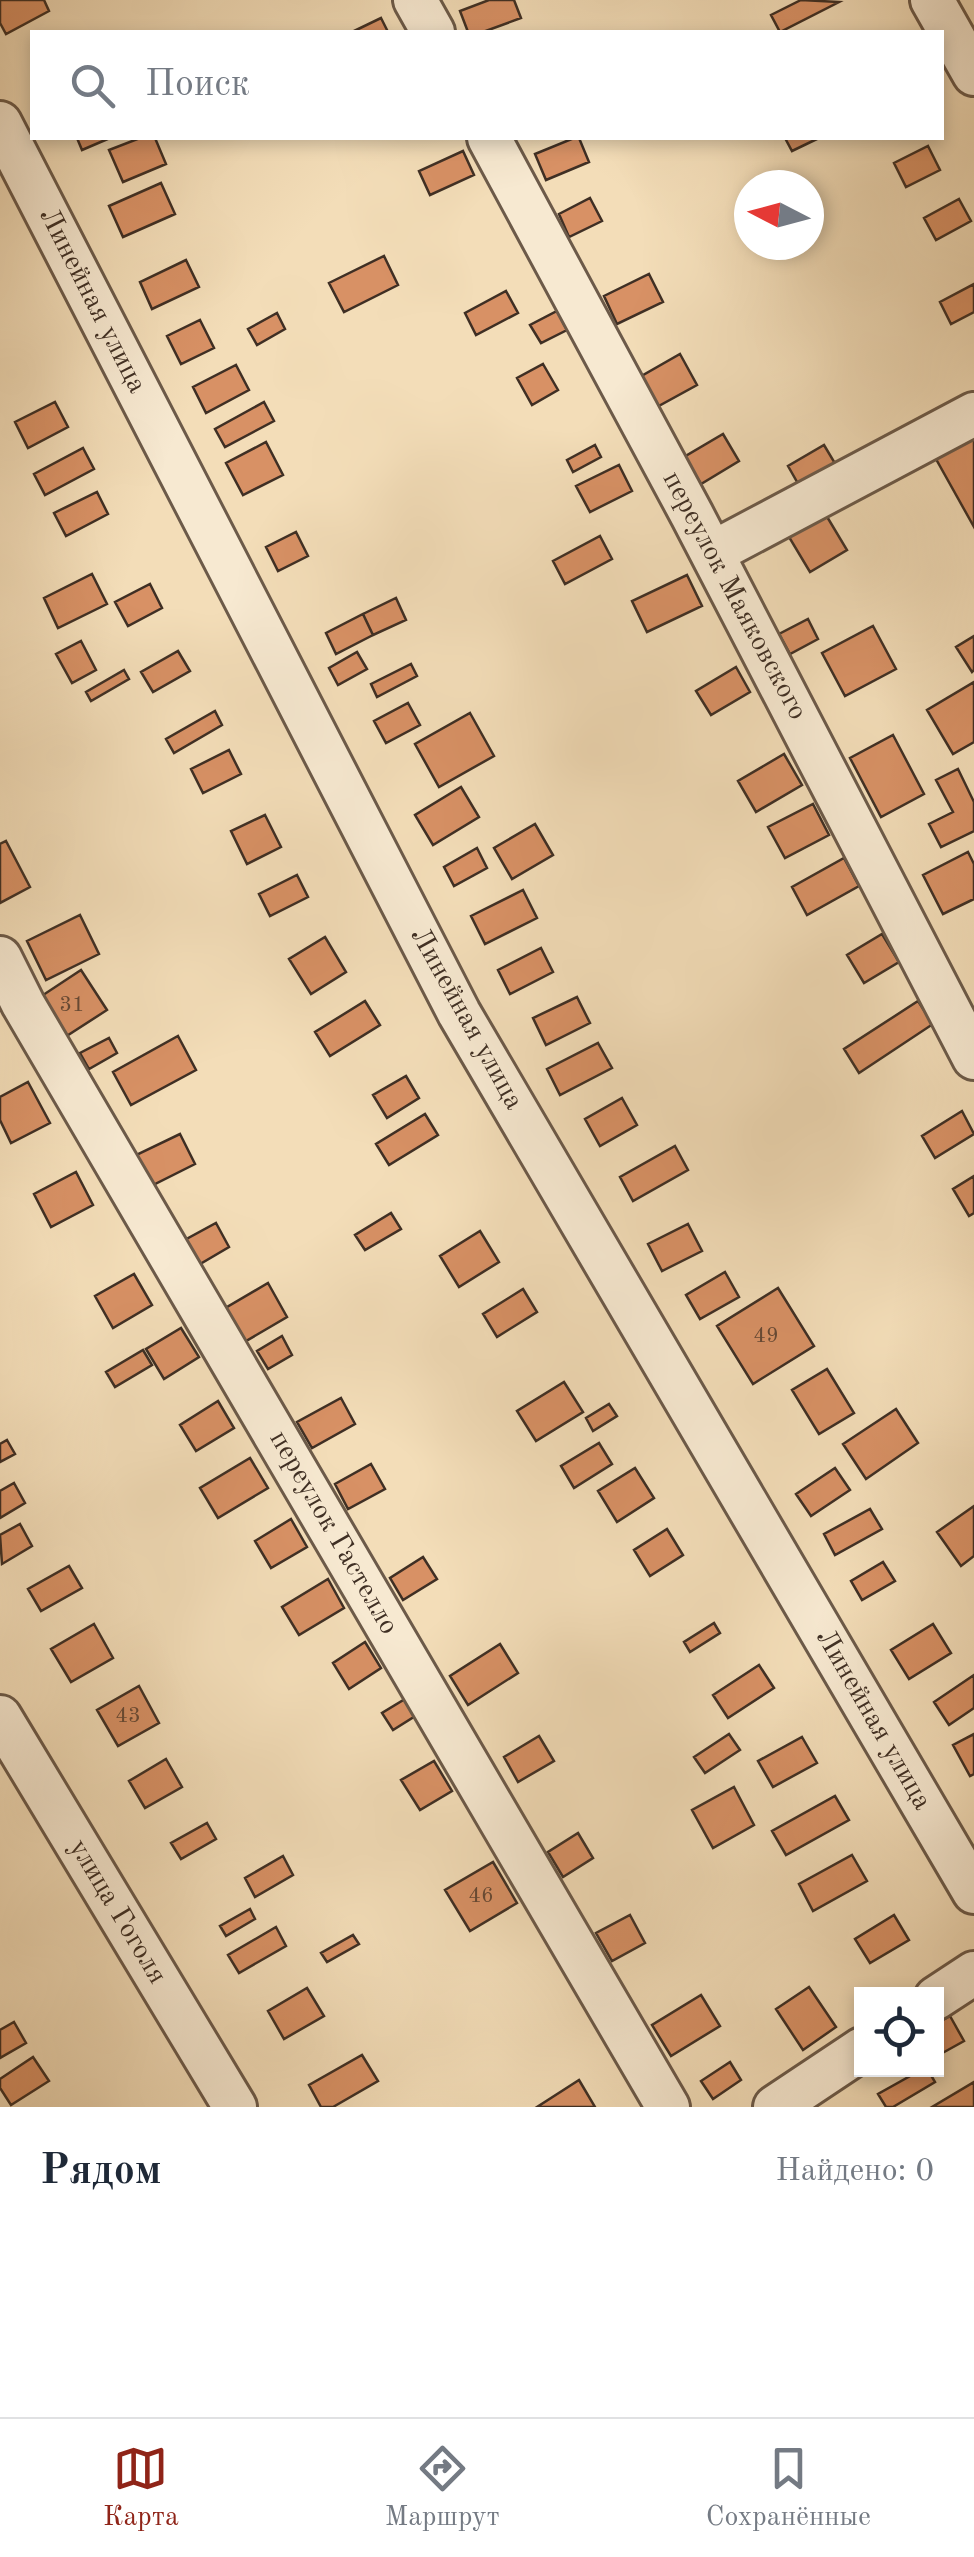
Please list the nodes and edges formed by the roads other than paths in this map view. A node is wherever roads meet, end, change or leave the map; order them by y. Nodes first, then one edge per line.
1 (415, 0) edge
2 (932, 0) edge
3 (432, 30) edge
4 (974, 74) edge
5 (0, 123) edge
6 (490, 140) edge
7 (974, 414) edge
8 (712, 553) junction
9 (0, 958) edge
10 (974, 1058) edge
11 (0, 1716) edge
12 (974, 1892) edge
13 (974, 1972) edge
14 (944, 1993) edge
15 (854, 2054) edge
16 (234, 2107) edge
17 (668, 2107) edge
18 (776, 2107) edge

1 - 3 street
2 - 4 street
5 - 12 street, Линейная улица
6 - 8 street, переулок Маяковского
7 - 8 street
8 - 10 street, переулок Маяковского
9 - 17 street, переулок Гастелло
11 - 16 street, улица Гоголя
13 - 14 street
15 - 18 street

